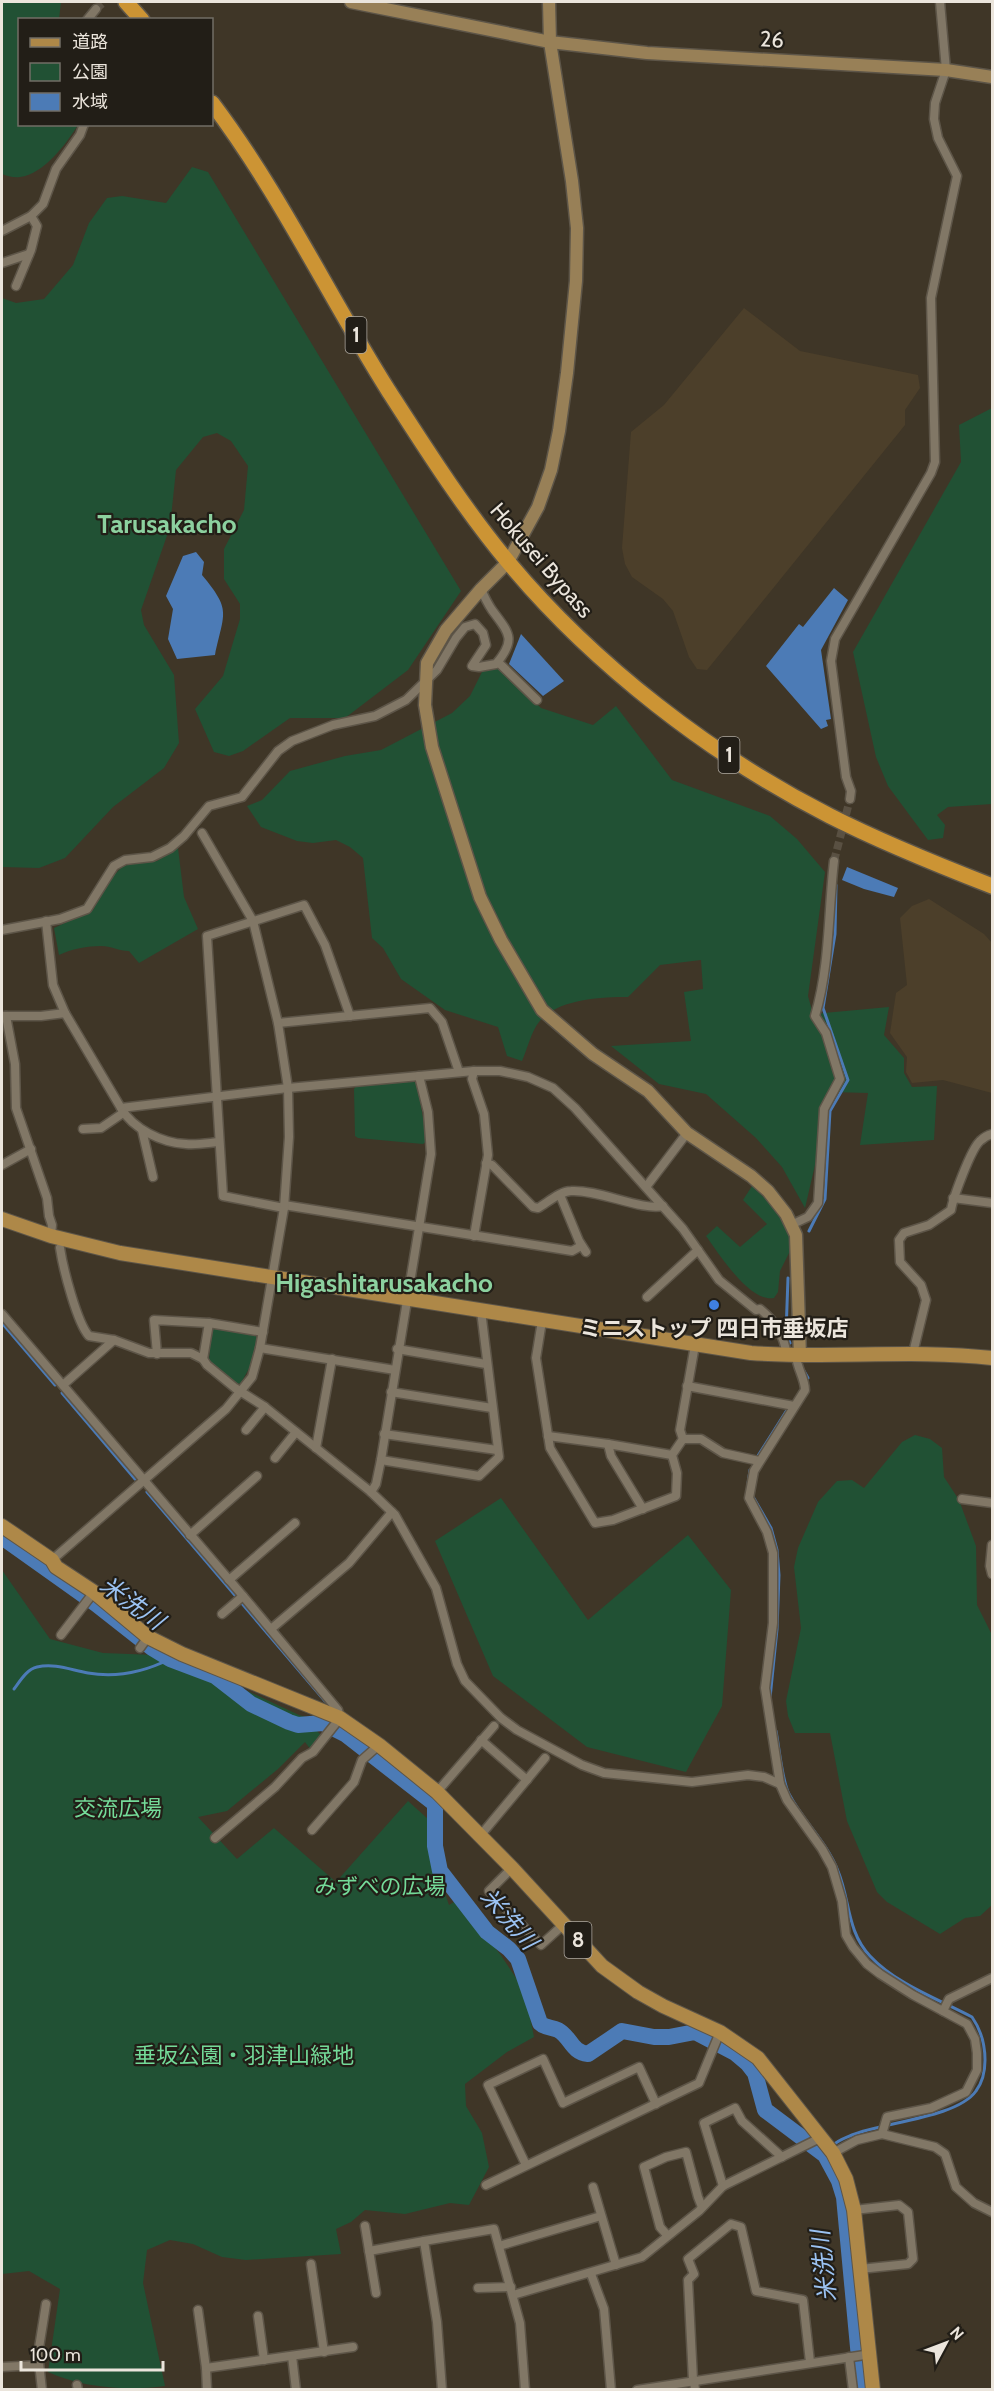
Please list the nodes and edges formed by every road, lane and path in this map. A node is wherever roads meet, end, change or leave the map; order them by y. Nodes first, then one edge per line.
1 (126, 2) edge
2 (351, 2) edge
3 (549, 2) edge
4 (940, 2) edge
5 (96, 9) tunnel mouth
6 (89, 18) edge
7 (140, 18) edge
8 (550, 42) junction
9 (946, 70) junction
10 (993, 77) edge
11 (213, 104) edge
12 (83, 126) edge
13 (31, 216) junction
14 (2, 231) edge
15 (29, 254) junction
16 (2, 263) edge
17 (16, 286) dead end
18 (508, 562) junction
19 (481, 589) junction
20 (498, 662) junction
21 (426, 681) junction
22 (537, 700) dead end
23 (850, 799) tunnel mouth
24 (202, 833) dead end
25 (834, 861) tunnel mouth
26 (993, 886) edge
27 (46, 921) junction
28 (253, 921) junction
29 (2, 930) edge
30 (65, 1013) junction
31 (4, 1016) edge
32 (350, 1016) junction
33 (278, 1023) junction
34 (474, 1071) junction
35 (459, 1072) junction
36 (419, 1076) junction
37 (288, 1089) junction
38 (216, 1096) junction
39 (122, 1110) junction
40 (83, 1130) dead end
41 (142, 1130) junction
42 (687, 1133) junction
43 (993, 1134) edge
44 (219, 1142) junction
45 (31, 1149) junction
46 (486, 1163) junction
47 (2, 1165) edge
48 (153, 1177) dead end
49 (646, 1188) junction
50 (560, 1195) junction
51 (953, 1198) junction
52 (993, 1203) edge
53 (284, 1206) junction
54 (663, 1206) junction
55 (2, 1219) edge
56 (793, 1224) junction
57 (418, 1226) junction
58 (51, 1236) junction
59 (474, 1236) junction
60 (60, 1248) dead end
61 (698, 1250) junction
62 (274, 1278) junction
63 (647, 1297) dead end
64 (406, 1299) junction
65 (482, 1311) junction
66 (2, 1314) edge
67 (542, 1321) junction
68 (209, 1323) junction
69 (263, 1332) junction
70 (114, 1340) junction
71 (695, 1345) junction
72 (260, 1348) junction
73 (398, 1349) junction
74 (913, 1353) junction
75 (157, 1354) junction
76 (794, 1356) junction
77 (993, 1358) edge
78 (203, 1359) junction
79 (333, 1359) junction
80 (486, 1364) junction
81 (394, 1370) junction
82 (63, 1385) junction
83 (687, 1386) junction
84 (242, 1392) junction
85 (391, 1392) junction
86 (794, 1406) junction
87 (265, 1407) junction
88 (492, 1408) junction
89 (246, 1430) dead end
90 (296, 1432) junction
91 (384, 1434) junction
92 (548, 1436) junction
93 (683, 1439) junction
94 (608, 1444) junction
95 (316, 1448) junction
96 (497, 1450) junction
97 (672, 1455) junction
98 (275, 1458) dead end
99 (381, 1460) junction
100 (757, 1460) junction
101 (257, 1476) dead end
102 (144, 1480) junction
103 (371, 1492) junction
104 (962, 1499) dead end
105 (993, 1503) edge
106 (644, 1509) junction
107 (392, 1512) junction
108 (295, 1523) dead end
109 (2, 1526) edge
110 (190, 1535) junction
111 (993, 1545) edge
112 (52, 1560) junction
113 (993, 1574) edge
114 (229, 1580) junction
115 (90, 1597) junction
116 (240, 1598) junction
117 (222, 1614) dead end
118 (271, 1629) junction
119 (61, 1635) dead end
120 (338, 1721) junction
121 (494, 1726) dead end
122 (481, 1740) junction
123 (377, 1747) junction
124 (545, 1758) dead end
125 (527, 1780) junction
126 (780, 1784) junction
127 (437, 1792) junction
128 (312, 1830) dead end
129 (480, 1836) junction
130 (216, 1838) dead end
131 (512, 1868) junction
132 (564, 1924) junction
133 (993, 1978) edge
134 (944, 2011) junction
135 (719, 2034) junction
136 (656, 2104) junction
137 (882, 2132) junction
138 (828, 2146) junction
139 (782, 2157) junction
140 (526, 2165) junction
141 (486, 2185) dead end
142 (723, 2186) junction
143 (593, 2187) dead end
144 (702, 2207) junction
145 (854, 2210) junction
146 (993, 2212) edge
147 (601, 2216) junction
148 (365, 2226) dead end
149 (667, 2235) junction
150 (424, 2241) junction
151 (499, 2246) junction
152 (369, 2251) junction
153 (311, 2264) dead end
154 (616, 2265) junction
155 (860, 2269) junction
156 (591, 2274) junction
157 (478, 2288) dead end
158 (512, 2291) junction
159 (376, 2293) dead end
160 (46, 2304) dead end
161 (198, 2310) dead end
162 (258, 2316) dead end
163 (352, 2348) dead end
164 (324, 2352) junction
165 (869, 2354) junction
166 (292, 2356) junction
167 (850, 2357) junction
168 (264, 2360) junction
169 (810, 2362) junction
170 (39, 2365) junction
171 (2, 2367) edge
172 (206, 2368) junction
173 (694, 2383) edge
174 (42, 2390) edge
175 (207, 2390) edge
176 (296, 2390) edge
177 (442, 2390) edge
178 (525, 2390) edge
179 (610, 2390) edge
180 (637, 2390) edge
181 (853, 2390) edge
182 (873, 2390) edge

1 - 7 highway
2 - 8 street, 26
3 - 8 street
4 - 9 street
5 - 6 street
8 - 9 street, 26
8 - 18 street
9 - 10 street, 26
9 - 23 street
11 - 18 highway, Hokusei Bypass / 1
12 - 13 street
13 - 14 street
13 - 15 street
15 - 16 street
15 - 17 street
18 - 19 street
18 - 26 highway, Hokusei Bypass / 1
19 - 20 street
19 - 21 street
20 - 21 street
20 - 22 street
21 - 27 street
21 - 42 street
24 - 28 street
25 - 56 street
27 - 29 street
27 - 30 street
28 - 32 street
28 - 33 street
28 - 38 street
30 - 31 street
30 - 39 street
31 - 45 street
32 - 33 street
32 - 35 street
33 - 37 street
34 - 35 street
34 - 46 street
34 - 49 street
35 - 36 street
36 - 37 street
36 - 57 street
37 - 38 street
37 - 53 street
38 - 39 street
38 - 44 street
39 - 40 street
39 - 41 street
41 - 44 street
41 - 48 street
42 - 49 street
42 - 56 street
43 - 51 street
44 - 53 street
45 - 47 street
45 - 58 street
46 - 50 street
46 - 59 street
49 - 54 street
50 - 54 street
50 - 59 street
51 - 52 street
51 - 74 street
53 - 57 street
53 - 62 street
54 - 61 street
55 - 58 main road
56 - 76 street
57 - 59 street
57 - 64 street
58 - 62 main road
60 - 70 street
61 - 63 street
61 - 76 street
62 - 64 main road
62 - 69 street
64 - 65 main road
64 - 73 street
65 - 67 main road
65 - 80 street
66 - 82 street
67 - 71 main road
67 - 92 street
68 - 69 street
68 - 75 street
68 - 78 street
69 - 72 street
70 - 75 street
70 - 82 street
71 - 76 main road
71 - 83 street
72 - 79 street
72 - 84 street
73 - 80 street
73 - 81 street
74 - 76 main road
74 - 77 main road
75 - 78 street
76 - 86 street
78 - 84 street
79 - 81 street
79 - 95 street
80 - 88 street
81 - 85 street
82 - 102 street
83 - 86 street
83 - 93 street
84 - 87 street
84 - 102 street
85 - 88 street
85 - 91 street
86 - 100 street
87 - 89 street
87 - 90 street
88 - 96 street
90 - 95 street
90 - 98 street
91 - 96 street
91 - 99 street
92 - 94 street
92 - 106 street
93 - 97 street
93 - 100 street
94 - 97 street
94 - 106 street
95 - 103 street
96 - 99 street
97 - 106 street
99 - 103 street
100 - 126 street
101 - 110 street
102 - 110 street
102 - 112 street
103 - 107 street
104 - 105 street
107 - 118 street
107 - 126 street
108 - 114 street
109 - 112 main road, 8
110 - 114 street
111 - 113 street
112 - 115 main road, 8
114 - 116 street
115 - 119 street
115 - 120 main road, 8
116 - 117 street
116 - 118 street
118 - 120 street
120 - 123 main road, 8
120 - 130 street
121 - 122 street
122 - 125 street
122 - 127 street
123 - 127 main road, 8
123 - 128 street
124 - 125 street
125 - 129 street
126 - 134 street
127 - 129 main road, 8
129 - 131 main road, 8
131 - 132 main road, 8
131 - 132 street
132 - 135 main road, 8
133 - 134 street
134 - 137 street
135 - 136 street
135 - 138 main road, 8
136 - 140 street
136 - 140 street
137 - 138 street
137 - 146 street
138 - 139 street
138 - 145 main road, 8
139 - 142 street
139 - 142 street
140 - 141 street
142 - 144 street
143 - 147 street
144 - 149 street
144 - 149 street
145 - 155 main road, 8
145 - 155 street
147 - 151 street
147 - 154 street
148 - 152 street
149 - 154 street
150 - 151 street
150 - 152 street
150 - 177 street
151 - 158 street
152 - 159 street
153 - 164 street
154 - 156 street
155 - 165 main road, 8
156 - 158 street
156 - 179 street
157 - 158 street
158 - 178 street
160 - 170 street
161 - 172 street
162 - 168 street
163 - 164 street
164 - 166 street
165 - 167 street
165 - 182 main road, 8
166 - 168 street
166 - 176 street
167 - 169 street
167 - 181 street
168 - 172 street
169 - 173 street
169 - 173 street
170 - 171 street
170 - 174 street
172 - 175 street
173 - 180 street

